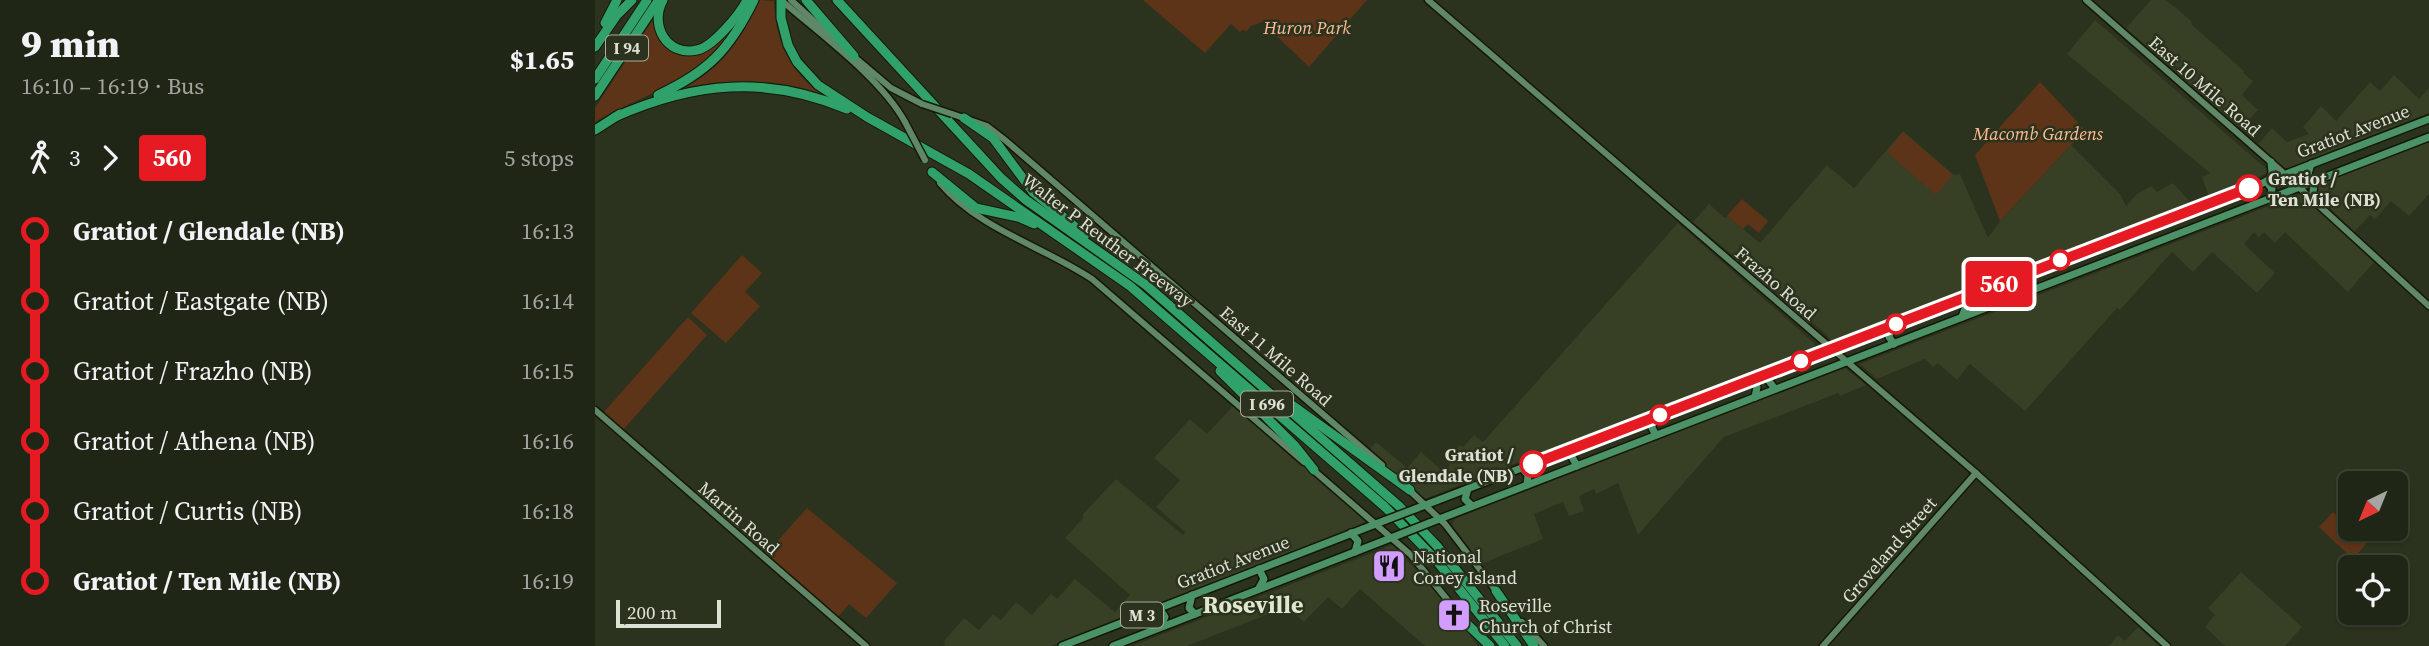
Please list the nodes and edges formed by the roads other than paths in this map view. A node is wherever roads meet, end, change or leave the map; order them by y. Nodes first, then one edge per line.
1 (617, 0) edge
2 (632, 0) edge
3 (647, 0) edge
4 (661, 0) edge
5 (747, 0) edge
6 (754, 0) edge
7 (781, 0) edge
8 (806, 0) edge
9 (837, 0) edge
10 (843, 0) edge
11 (1427, 0) edge
12 (2086, 0) edge
13 (790, 3) edge
14 (595, 40) edge
15 (595, 47) edge
16 (854, 56) junction
17 (893, 60) junction
18 (595, 79) edge
19 (595, 96) edge
20 (910, 99) junction
21 (899, 110) junction
22 (615, 117) junction
23 (867, 117) junction
24 (964, 118) junction
25 (2429, 119) edge
26 (2405, 128) junction
27 (595, 130) edge
28 (2429, 137) edge
29 (2377, 139) junction
30 (2406, 146) junction
31 (2378, 157) junction
32 (2271, 162) junction
33 (2311, 164) junction
34 (932, 172) junction
35 (2285, 174) junction
36 (2268, 181) junction
37 (2314, 181) junction
38 (2299, 187) junction
39 (2270, 199) junction
40 (2316, 203) junction
41 (2201, 206) junction
42 (2203, 225) junction
43 (2150, 226) junction
44 (2151, 245) junction
45 (1106, 256) junction
46 (2071, 256) junction
47 (1097, 262) junction
48 (2075, 274) junction
49 (1993, 286) junction
50 (1961, 299) junction
51 (1149, 301) junction
52 (1995, 304) junction
53 (2429, 306) edge
54 (1962, 317) junction
55 (1892, 325) junction
56 (1878, 331) junction
57 (1894, 344) junction
58 (1831, 349) junction
59 (1876, 351) junction
60 (1225, 354) junction
61 (1847, 362) junction
62 (1772, 372) junction
63 (1752, 380) junction
64 (1775, 389) junction
65 (1755, 397) junction
66 (595, 410) edge
67 (1653, 418) junction
68 (1626, 428) junction
69 (1656, 435) junction
70 (1574, 448) junction
71 (1622, 448) junction
72 (1577, 466) junction
73 (1522, 468) junction
74 (1314, 470) junction
75 (1976, 473) junction
76 (1527, 485) junction
77 (1468, 489) junction
78 (1410, 490) junction
79 (1425, 505) junction
80 (1472, 506) junction
81 (1440, 519) junction
82 (1377, 523) junction
83 (1351, 533) junction
84 (1393, 538) junction
85 (1355, 553) junction
86 (1288, 558) junction
87 (1259, 569) junction
88 (1291, 577) junction
89 (1259, 589) junction
90 (1496, 591) junction
91 (1192, 595) junction
92 (1159, 608) junction
93 (1195, 614) junction
94 (1465, 622) junction
95 (1159, 628) junction
96 (866, 646) edge
97 (1062, 646) edge
98 (1113, 646) edge
99 (1484, 646) edge
100 (1490, 646) edge
101 (1505, 646) edge
102 (1517, 646) edge
103 (1534, 646) edge
104 (1544, 646) edge
105 (1823, 646) edge
106 (2167, 646) edge

1 - 14 highway
2 - 15 highway
3 - 18 highway, I 94
4 - 5 highway
4 - 19 highway, I 94
6 - 22 highway
7 - 13 main road, East 11 Mile Road
7 - 23 highway
8 - 16 highway
9 - 17 highway
10 - 17 highway
11 - 58 main road, Frazho Road
12 - 32 main road, East 10 Mile Road
13 - 16 main road, East 11 Mile Road
13 - 21 main road, East 11 Mile Road
16 - 20 main road, East 11 Mile Road
17 - 45 highway, Walter P Reuther Freeway / I 696
20 - 21 main road
20 - 24 main road, East 11 Mile Road, bridge
21 - 34 main road, East 11 Mile Road, bridge
22 - 23 highway
22 - 27 highway
23 - 47 highway, Walter P Reuther Freeway / I 696
24 - 45 highway
24 - 78 main road, East 11 Mile Road
25 - 26 main road, Gratiot Avenue / M 3
26 - 29 main road, Gratiot Avenue / M 3
26 - 30 main road
28 - 30 main road, Gratiot Avenue / M 3
29 - 31 main road
29 - 33 main road, Gratiot Avenue / M 3
30 - 31 main road, Gratiot Avenue / M 3
31 - 37 main road, Gratiot Avenue / M 3
32 - 35 main road, East 10 Mile Road
32 - 36 main road
33 - 35 main road, Gratiot Avenue / M 3
33 - 37 main road
34 - 47 highway
34 - 74 main road, East 11 Mile Road
35 - 36 main road, Gratiot Avenue / M 3
35 - 38 main road, East 10 Mile Road
36 - 39 main road
36 - 41 main road, Gratiot Avenue / M 3
37 - 38 main road, Gratiot Avenue / M 3
37 - 40 main road
38 - 39 main road, Gratiot Avenue / M 3
38 - 40 main road, East 10 Mile Road
39 - 42 main road, Gratiot Avenue / M 3
40 - 53 main road, East 10 Mile Road
41 - 42 main road
41 - 43 main road, Gratiot Avenue / M 3
42 - 44 main road, Gratiot Avenue / M 3
43 - 44 main road
43 - 46 main road, Gratiot Avenue / M 3
44 - 48 main road, Gratiot Avenue / M 3
45 - 60 highway, Walter P Reuther Freeway / I 696
46 - 48 main road
46 - 49 main road, Gratiot Avenue / M 3
47 - 51 highway, Walter P Reuther Freeway / I 696
48 - 52 main road, Gratiot Avenue / M 3
49 - 50 main road, Gratiot Avenue / M 3
49 - 52 main road
50 - 54 main road
50 - 55 main road, Gratiot Avenue / M 3
51 - 74 highway
51 - 101 highway, Walter P Reuther Freeway / I 696
52 - 54 main road, Gratiot Avenue / M 3
54 - 57 main road, Gratiot Avenue / M 3
55 - 56 main road, Gratiot Avenue / M 3
55 - 57 main road
56 - 58 main road, Gratiot Avenue / M 3
56 - 59 main road
57 - 59 main road, Gratiot Avenue / M 3
58 - 61 main road, Frazho Road
58 - 62 main road, Gratiot Avenue / M 3
59 - 61 main road, Gratiot Avenue / M 3
60 - 78 highway
60 - 102 highway, Walter P Reuther Freeway / I 696
61 - 64 main road, Gratiot Avenue / M 3
61 - 75 main road, Frazho Road
62 - 63 main road, Gratiot Avenue / M 3
62 - 64 main road
63 - 65 main road
63 - 67 main road, Gratiot Avenue / M 3
64 - 65 main road, Gratiot Avenue / M 3
65 - 69 main road, Gratiot Avenue / M 3
66 - 96 main road, Martin Road
67 - 68 main road, Gratiot Avenue / M 3
67 - 69 main road
68 - 70 main road, Gratiot Avenue / M 3
68 - 71 main road
69 - 71 main road, Gratiot Avenue / M 3
70 - 72 main road
70 - 73 main road, Gratiot Avenue / M 3
71 - 72 main road, Gratiot Avenue / M 3
72 - 76 main road, Gratiot Avenue / M 3
73 - 76 main road
73 - 77 main road, Gratiot Avenue / M 3
74 - 82 main road, East 11 Mile Road
75 - 105 main road, Groveland Street
75 - 106 main road, Frazho Road
76 - 80 main road, Gratiot Avenue / M 3
77 - 79 main road, Gratiot Avenue / M 3
77 - 80 main road
78 - 79 main road, East 11 Mile Road
79 - 81 main road, East 11 Mile Road
79 - 82 main road, M 3, bridge
80 - 81 main road, Gratiot Avenue / M 3
81 - 84 main road, M 3, bridge
81 - 90 main road, East 11 Mile Road
82 - 83 main road, Gratiot Avenue / M 3
82 - 84 main road, East 11 Mile Road
83 - 85 main road
83 - 86 main road, Gratiot Avenue / M 3
84 - 85 main road, Gratiot Avenue / M 3
84 - 94 main road, East 11 Mile Road
85 - 88 main road, Gratiot Avenue / M 3
86 - 87 main road, Gratiot Avenue / M 3
86 - 88 main road
87 - 89 main road
87 - 91 main road, Gratiot Avenue / M 3
88 - 89 main road, Gratiot Avenue / M 3
89 - 93 main road, Gratiot Avenue / M 3
90 - 103 highway
90 - 104 main road, East 11 Mile Road
91 - 92 main road, Gratiot Avenue / M 3
91 - 93 main road
92 - 95 main road
92 - 97 main road, Gratiot Avenue / M 3
93 - 95 main road, Gratiot Avenue / M 3
94 - 99 main road, East 11 Mile Road
94 - 100 highway
95 - 98 main road, Gratiot Avenue / M 3

